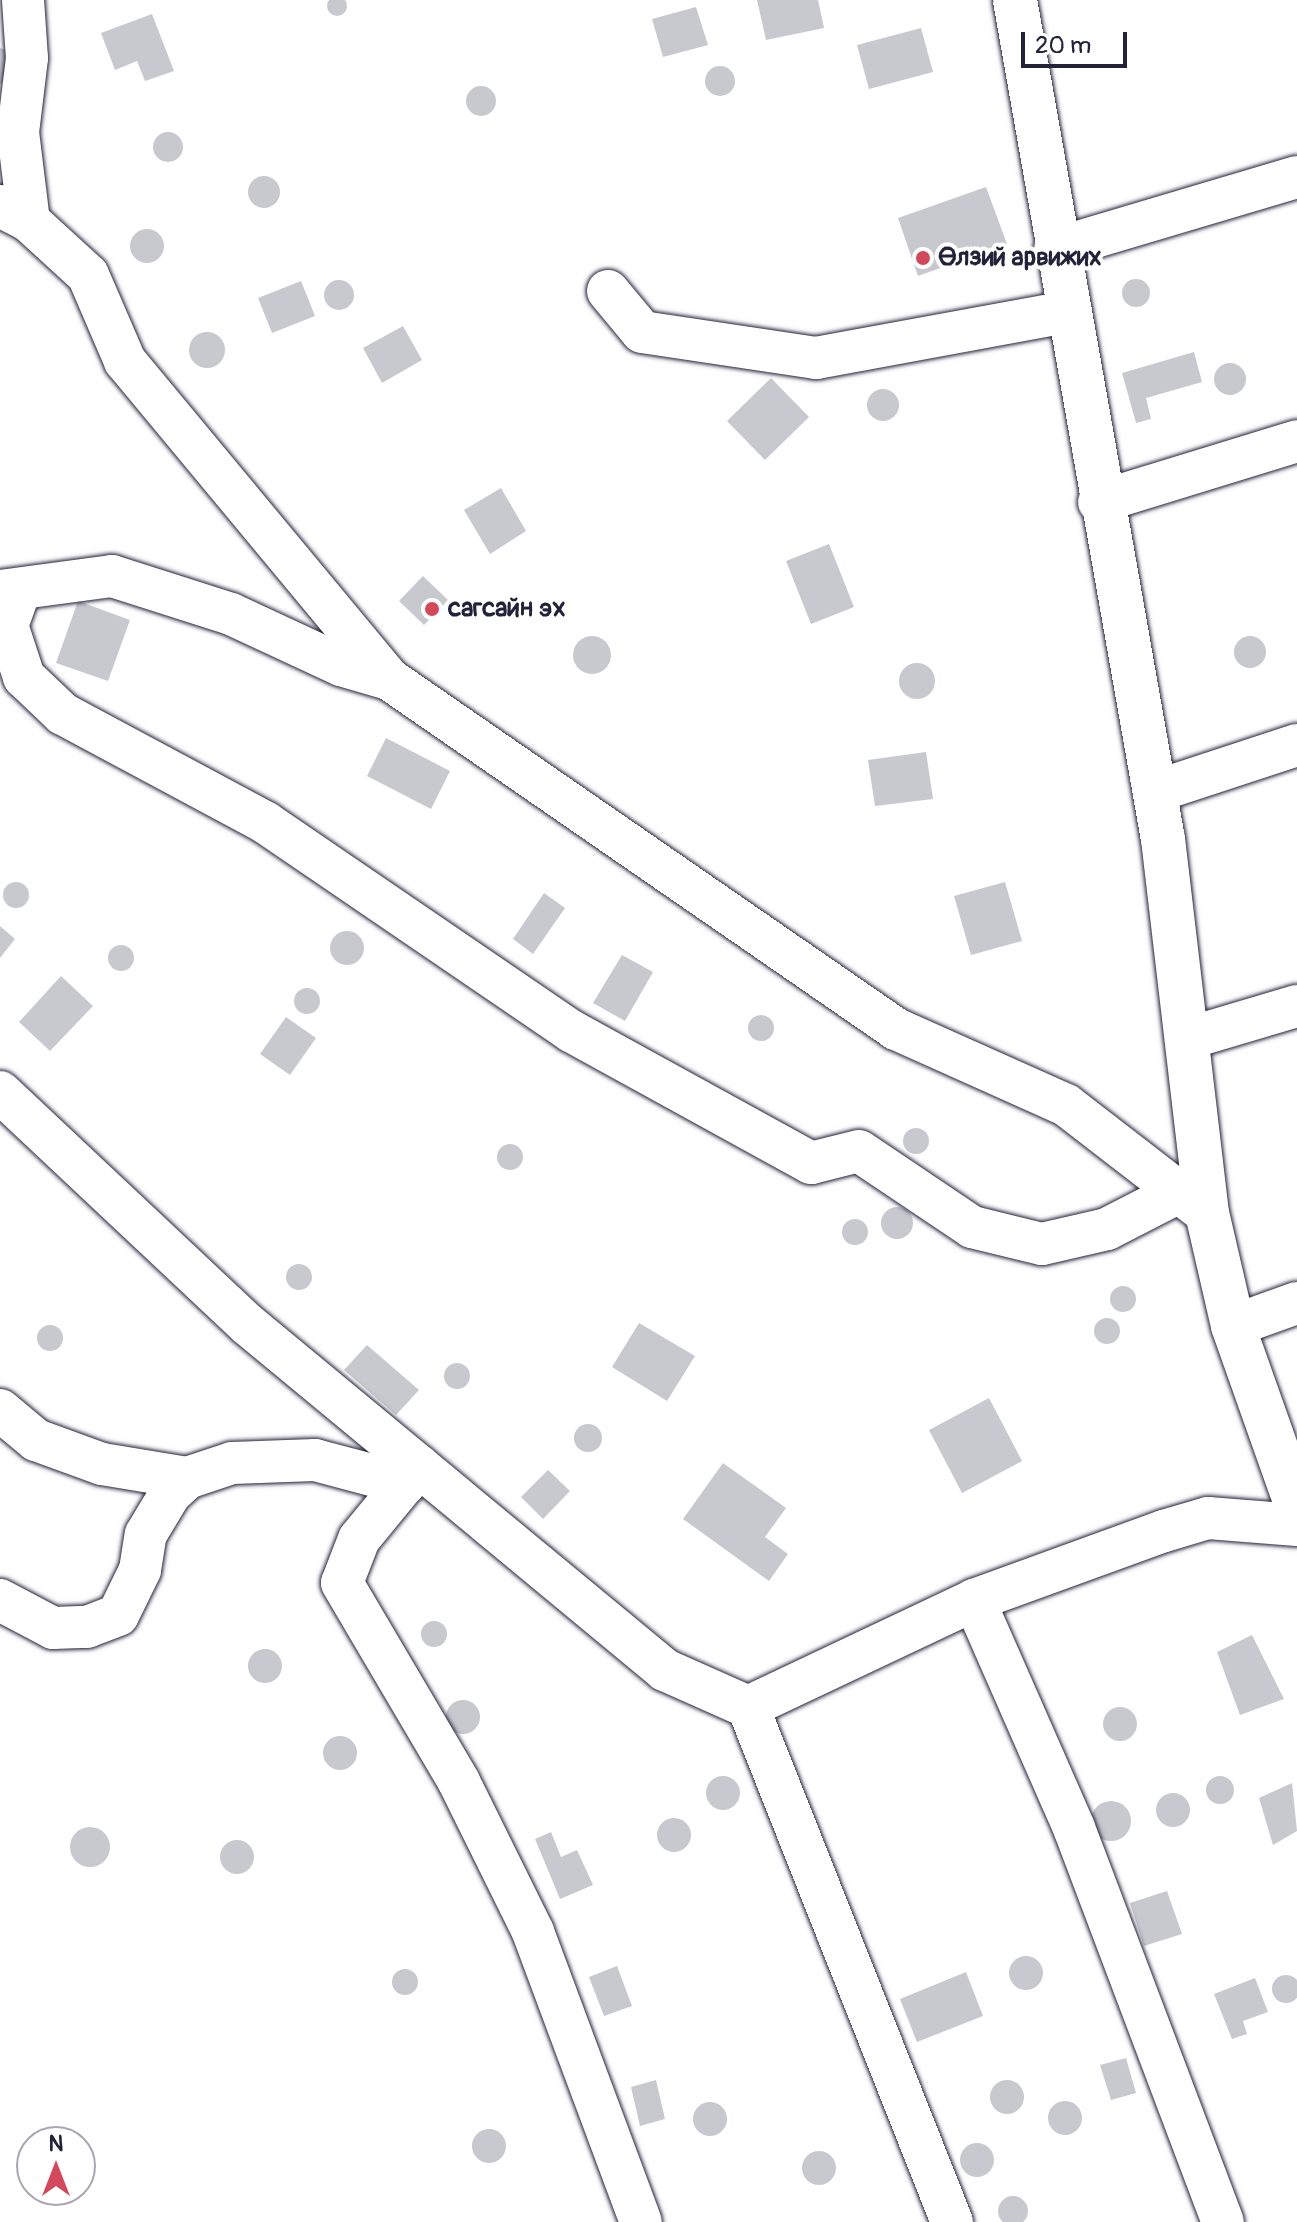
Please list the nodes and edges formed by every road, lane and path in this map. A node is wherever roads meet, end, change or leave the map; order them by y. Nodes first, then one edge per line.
1 (23, 0) edge
2 (1015, 0) edge
3 (1297, 177) edge
4 (14, 213) edge
5 (1055, 249) junction
6 (608, 291) dead end
7 (1066, 312) junction
8 (1297, 441) edge
9 (1099, 502) junction
10 (10, 590) edge
11 (389, 679) junction
12 (1297, 745) edge
13 (1154, 792) junction
14 (1297, 1006) edge
15 (1186, 1039) junction
16 (0, 1092) edge
17 (1193, 1203) junction
18 (1297, 1303) edge
19 (1233, 1326) junction
20 (0, 1410) edge
21 (412, 1475) junction
22 (187, 1478) junction
23 (1297, 1507) edge
24 (1297, 1525) edge
25 (0, 1600) edge
26 (974, 1600) junction
27 (748, 1707) junction
28 (641, 2222) edge
29 (952, 2222) edge
30 (1223, 2222) edge

1 - 4 street
2 - 5 main road
3 - 5 street
4 - 11 street
5 - 7 main road
6 - 7 street
7 - 9 main road
8 - 9 street
9 - 13 main road
10 - 11 street
10 - 17 street
11 - 17 street
12 - 13 street
13 - 15 main road
14 - 15 street
15 - 17 main road
16 - 21 street
17 - 19 main road
18 - 19 street
19 - 23 main road
20 - 22 street
21 - 22 street
21 - 27 street
21 - 28 street
22 - 25 street
24 - 26 street
26 - 27 street
26 - 30 street
27 - 29 street

